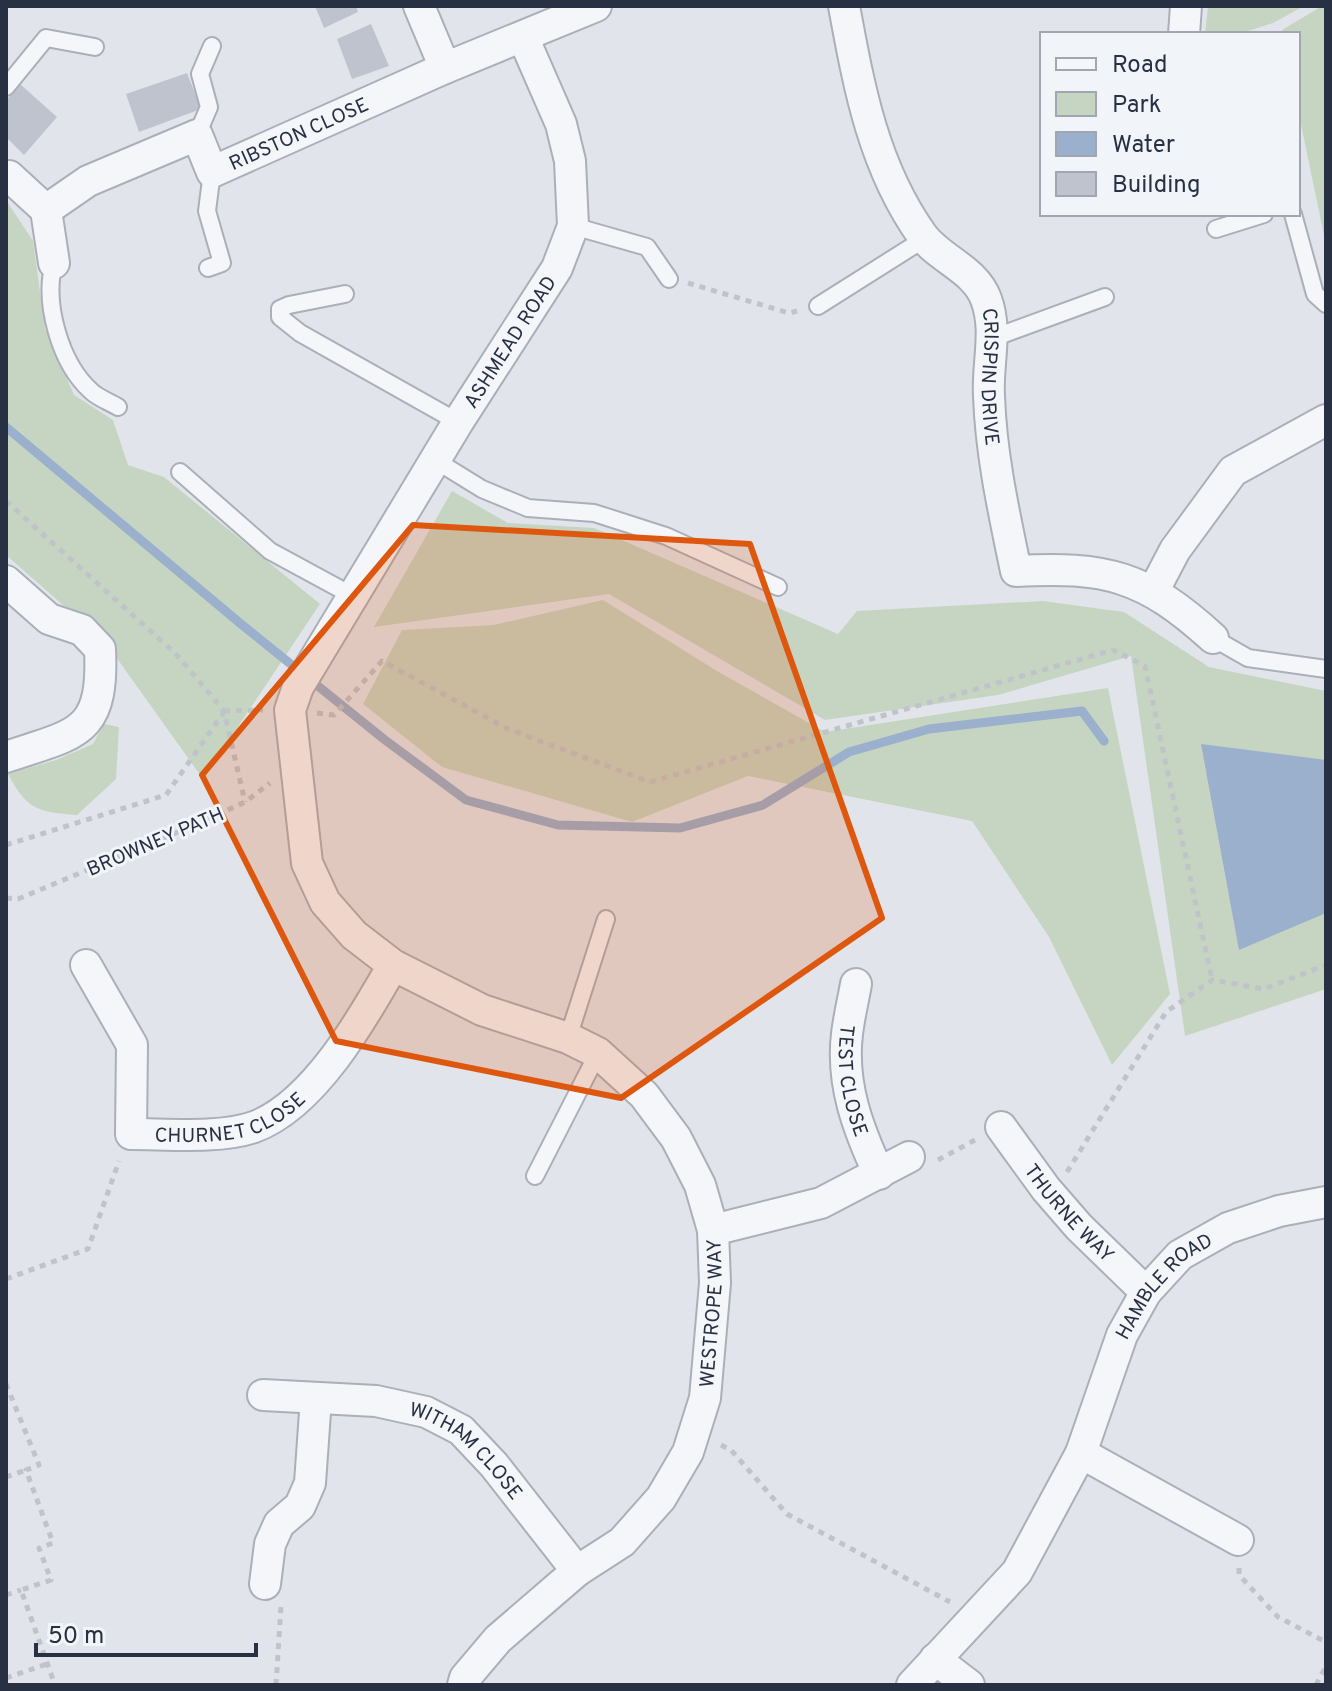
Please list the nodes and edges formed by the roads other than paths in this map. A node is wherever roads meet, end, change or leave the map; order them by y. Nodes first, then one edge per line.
1 (419, 6) edge
2 (596, 6) edge
3 (844, 6) edge
4 (1186, 6) edge
5 (1184, 32) edge
6 (523, 37) junction
7 (212, 46) dead end
8 (95, 47) dead end
9 (445, 68) junction
10 (6, 87) edge
11 (197, 135) junction
12 (212, 172) junction
13 (8, 175) edge
14 (46, 210) junction
15 (1258, 216) edge
16 (1294, 216) edge
17 (573, 226) junction
18 (1216, 229) dead end
19 (924, 239) junction
20 (54, 263) joint
21 (208, 268) dead end
22 (669, 279) road end
23 (345, 294) dead end
24 (1105, 297) dead end
25 (1326, 304) edge
26 (818, 306) road end
27 (993, 338) junction
28 (118, 407) dead end
29 (1326, 420) edge
30 (458, 422) junction
31 (435, 460) junction
32 (180, 472) dead end
33 (6, 581) edge
34 (778, 587) dead end
35 (1153, 592) junction
36 (353, 596) junction
37 (1213, 638) joint
38 (1326, 669) edge
39 (6, 757) edge
40 (295, 763) joint
41 (606, 919) dead end
42 (86, 965) dead end
43 (393, 965) junction
44 (856, 984) dead end
45 (568, 1038) junction
46 (598, 1053) junction
47 (1001, 1127) road end
48 (909, 1157) road end
49 (879, 1174) junction
50 (535, 1176) dead end
51 (1326, 1202) edge
52 (713, 1230) junction
53 (1146, 1292) junction
54 (263, 1395) dead end
55 (316, 1398) junction
56 (1081, 1453) junction
57 (1238, 1540) road end
58 (577, 1571) junction
59 (265, 1584) road end
60 (935, 1659) junction
61 (463, 1685) edge
62 (912, 1685) edge
63 (969, 1685) edge

1 - 9 street
2 - 6 street
3 - 19 street, CRISPIN DRIVE
4 - 5 street
6 - 9 street
6 - 17 street, ASHMEAD ROAD
7 - 11 lane
8 - 10 lane
9 - 12 street, RIBSTON CLOSE
11 - 12 street, RIBSTON CLOSE
11 - 14 street
12 - 21 lane
13 - 14 street
14 - 20 street
15 - 18 lane
16 - 25 lane
17 - 22 lane
17 - 30 street, ASHMEAD ROAD
19 - 26 lane
19 - 27 street, CRISPIN DRIVE
20 - 28 lane
23 - 30 lane
24 - 27 lane
27 - 35 street, CRISPIN DRIVE
29 - 35 street
30 - 31 street, ASHMEAD ROAD
31 - 34 lane
31 - 36 street, ASHMEAD ROAD
32 - 36 lane
33 - 39 street
35 - 37 street, CRISPIN DRIVE
36 - 40 street, ASHMEAD ROAD
37 - 38 lane
40 - 43 street, WESTROPE WAY
41 - 45 lane
42 - 43 street, CHURNET CLOSE
43 - 45 street, WESTROPE WAY
44 - 49 street, TEST CLOSE
45 - 46 street, WESTROPE WAY
46 - 50 lane
46 - 52 street, WESTROPE WAY
47 - 53 street, THURNE WAY
48 - 49 street
49 - 52 street
51 - 53 street, HAMBLE ROAD
52 - 58 street, WESTROPE WAY
53 - 56 street, HAMBLE ROAD
54 - 55 street, WITHAM CLOSE
55 - 58 street, WITHAM CLOSE
55 - 59 street
56 - 57 street
56 - 60 street, HAMBLE ROAD
58 - 61 street, WESTROPE WAY
60 - 62 street, HAMBLE ROAD
60 - 63 street

